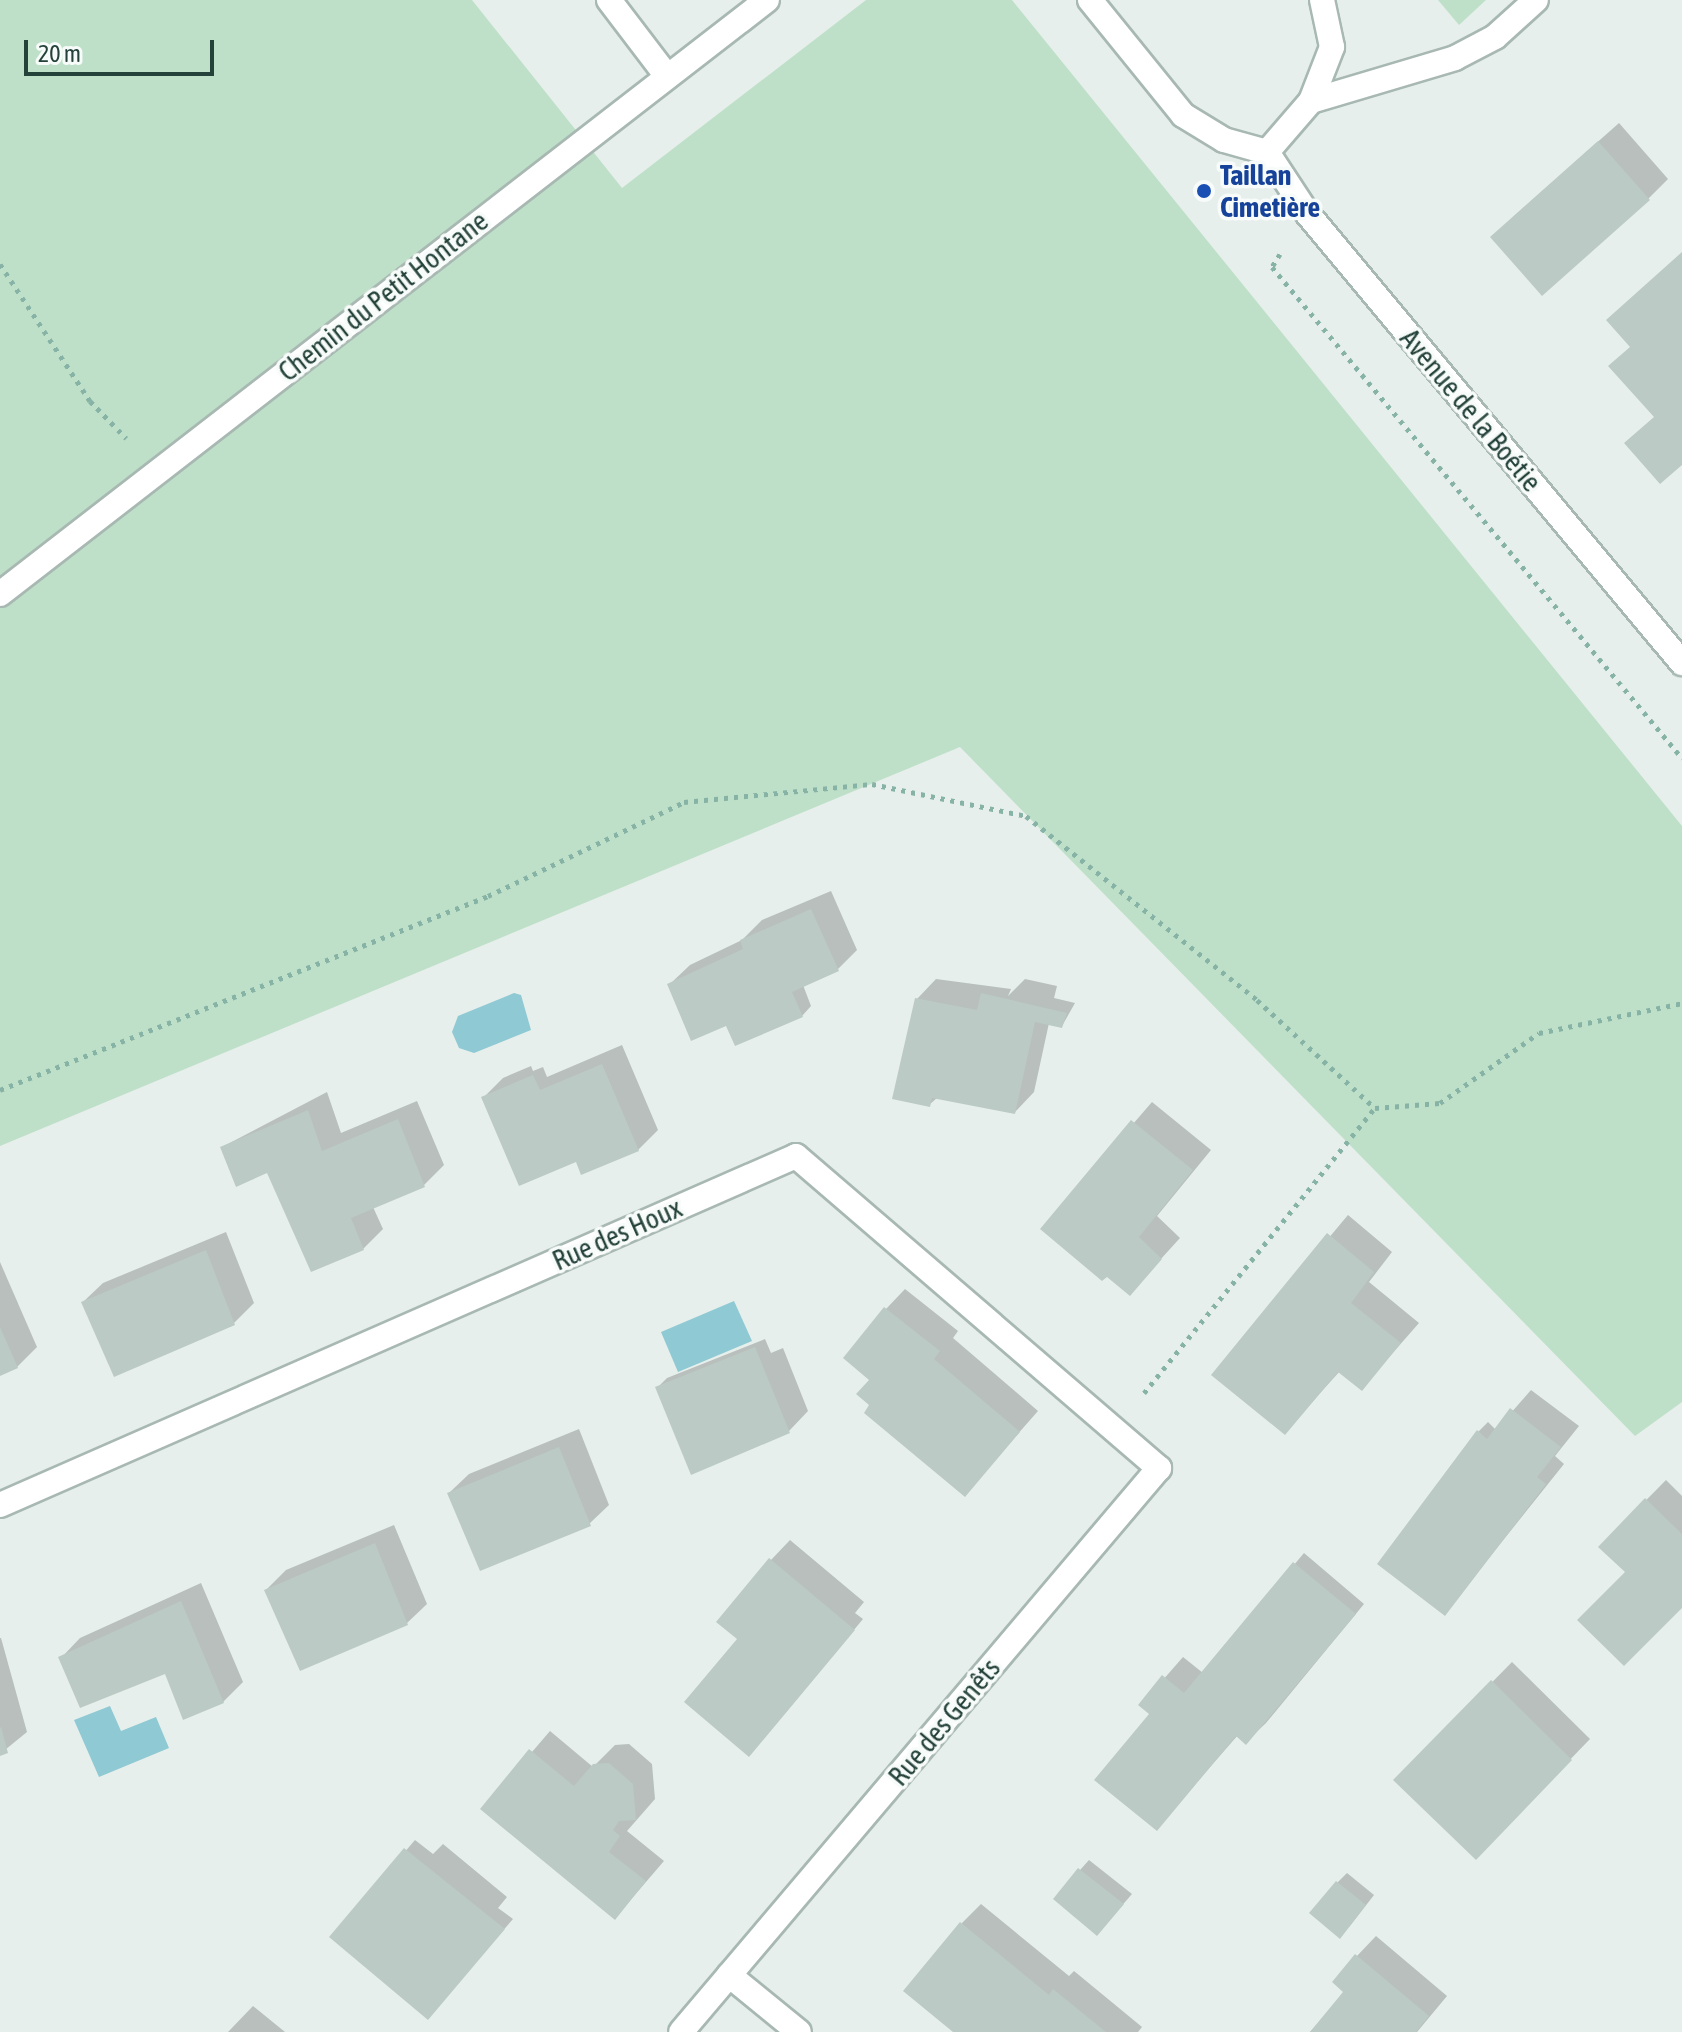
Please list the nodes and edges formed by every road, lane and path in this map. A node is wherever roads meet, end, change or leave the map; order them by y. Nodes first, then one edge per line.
1 (609, 0) edge
2 (767, 0) edge
3 (1090, 0) edge
4 (1322, 0) edge
5 (1536, 0) edge
6 (667, 76) junction
7 (1311, 101) junction
8 (1267, 152) junction
9 (1307, 213) junction
10 (0, 264) edge
11 (157, 472) junction
12 (0, 594) edge
13 (1682, 663) edge
14 (1682, 758) edge
15 (1682, 1003) edge
16 (0, 1090) edge
17 (1375, 1108) junction
18 (1114, 1430) junction
19 (1159, 1468) joint
20 (0, 1505) edge
21 (729, 1975) junction
22 (681, 2032) edge
23 (799, 2032) edge

1 - 6 street
2 - 6 street, Chemin du Petit Hontane
3 - 8 street
4 - 7 street
5 - 7 street
6 - 11 street, Chemin du Petit Hontane
7 - 8 street
8 - 9 street, Avenue de la Boétie
9 - 13 street, Avenue de la Boétie
9 - 14 path
10 - 11 path
11 - 12 street, Chemin du Petit Hontane
15 - 17 path
16 - 17 path
17 - 18 path
18 - 19 street, Rue des Houx
18 - 20 street, Rue des Houx
19 - 21 street, Rue des Genêts
21 - 22 street, Rue des Genêts
21 - 23 street

